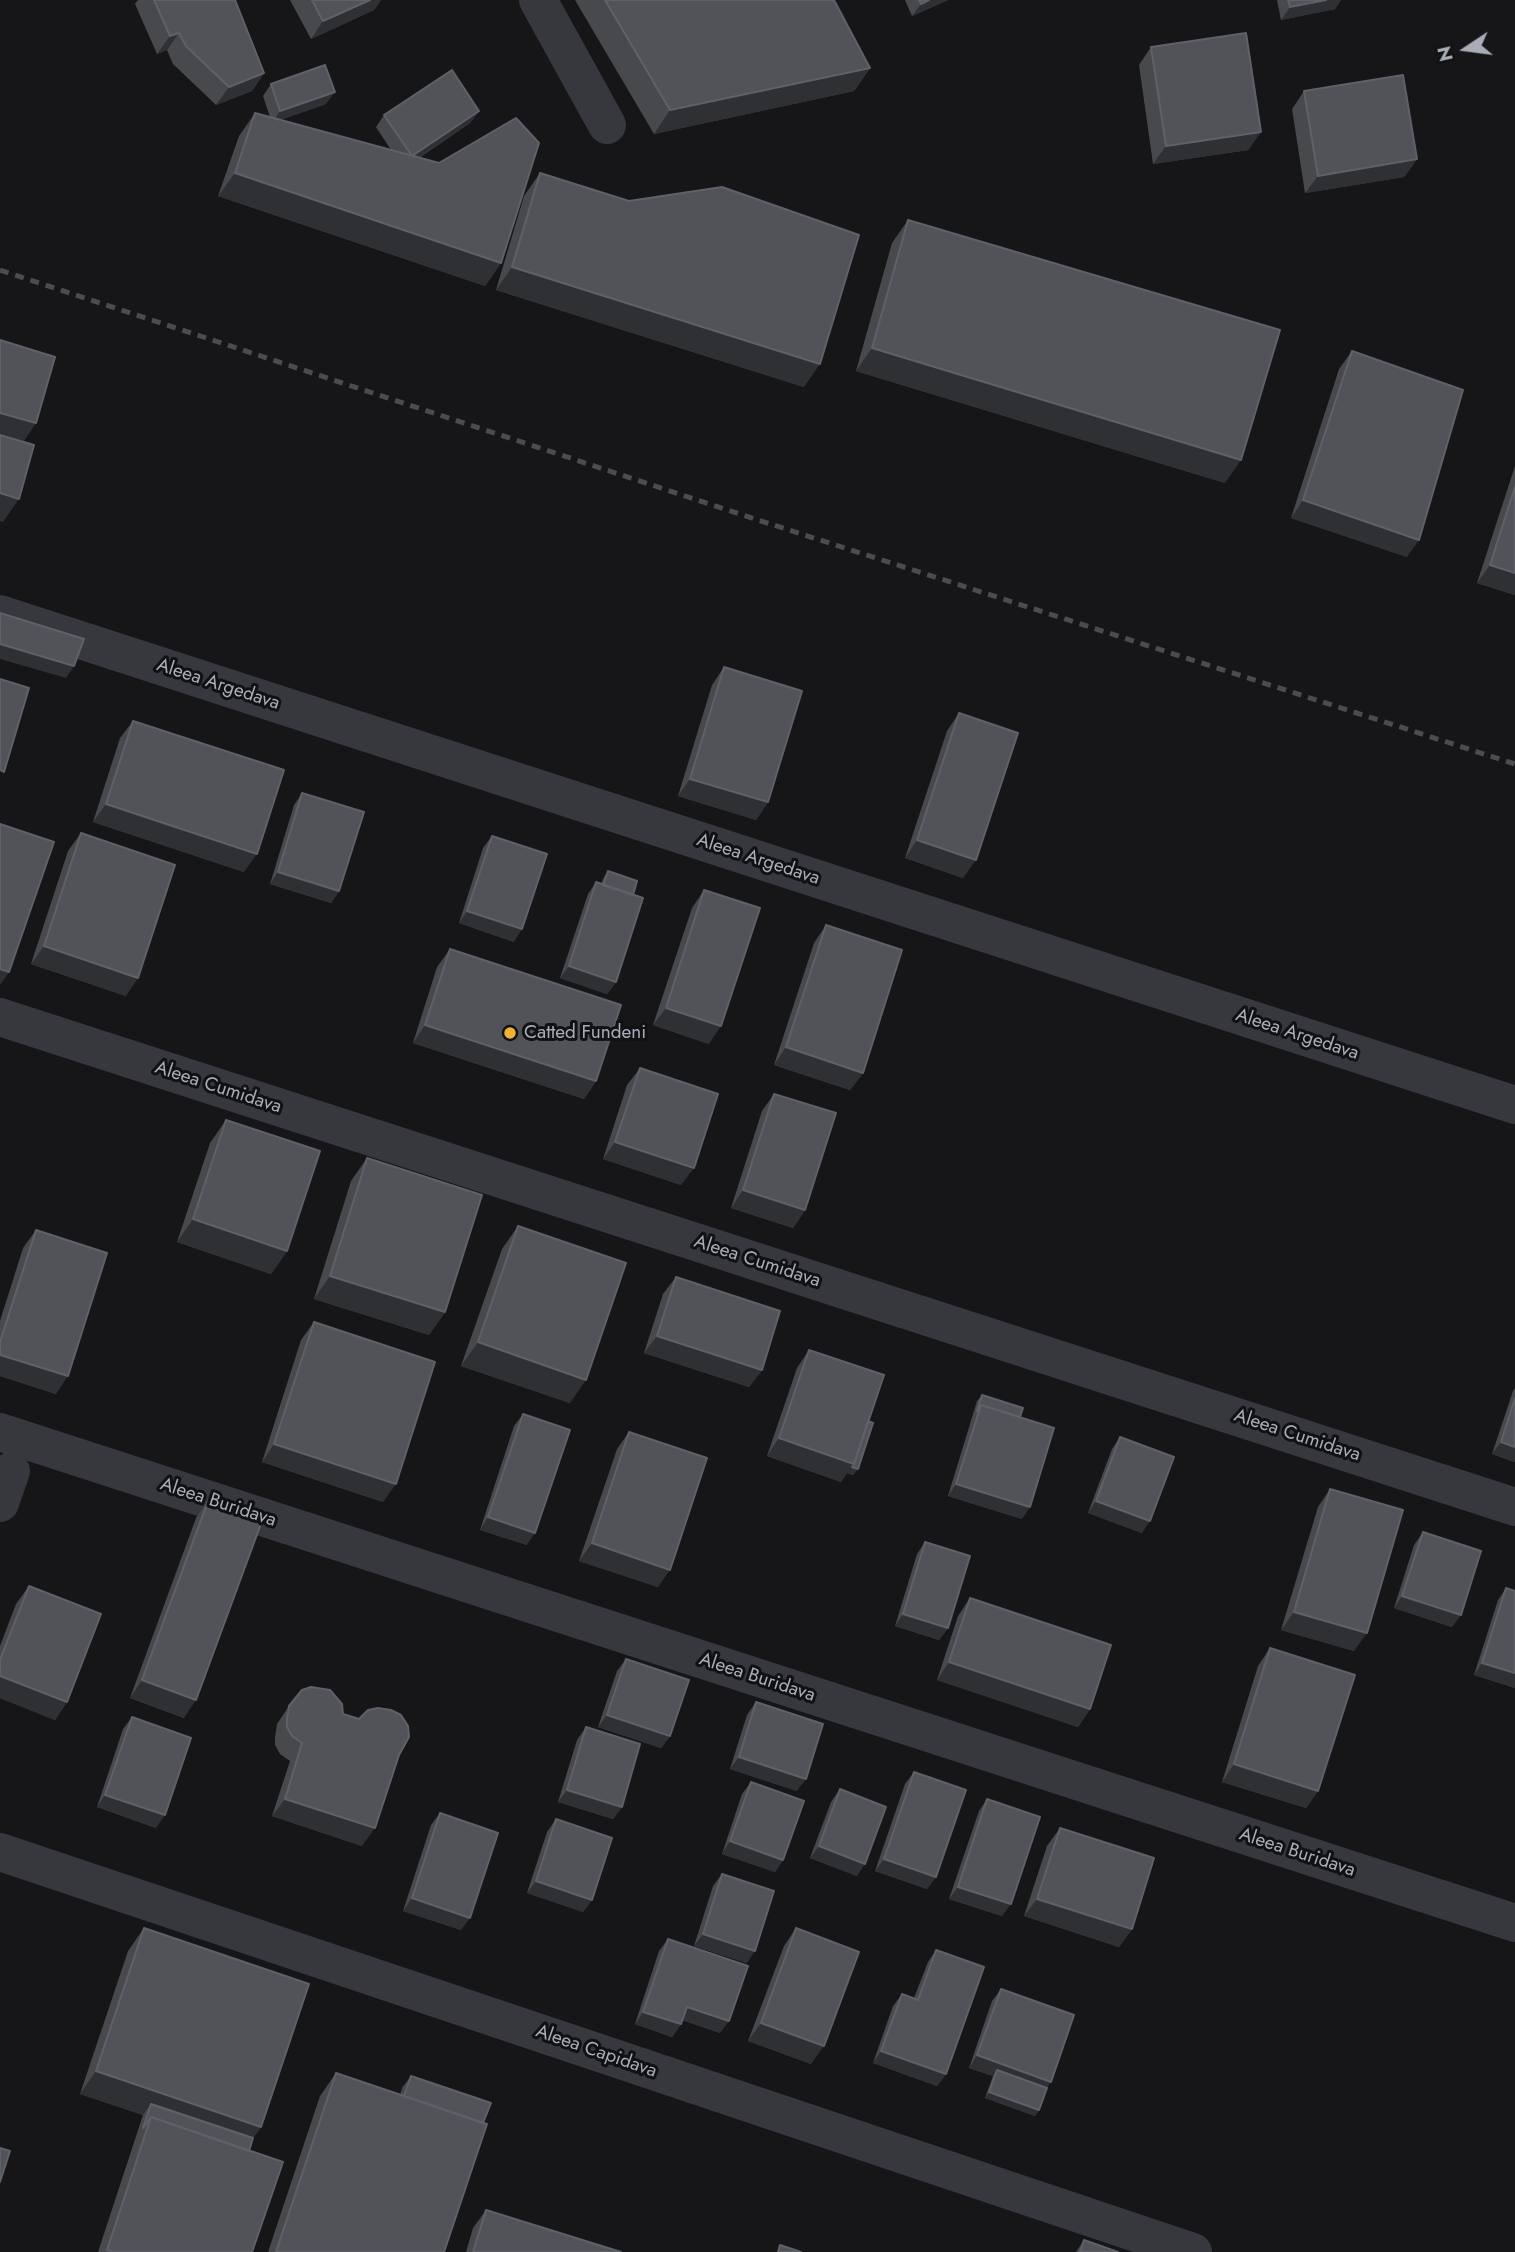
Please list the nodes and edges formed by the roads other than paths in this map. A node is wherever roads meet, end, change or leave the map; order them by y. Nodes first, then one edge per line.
1 (538, 0) edge
2 (607, 125) dead end
3 (0, 614) edge
4 (0, 1017) edge
5 (1515, 1105) edge
6 (0, 1432) edge
7 (1515, 1507) edge
8 (0, 1852) edge
9 (1515, 1923) edge
10 (1193, 2252) edge

1 - 2 street
3 - 5 street, Aleea Argedava
4 - 7 street, Aleea Cumidava
6 - 9 street, Aleea Buridava
8 - 10 street, Aleea Capidava

